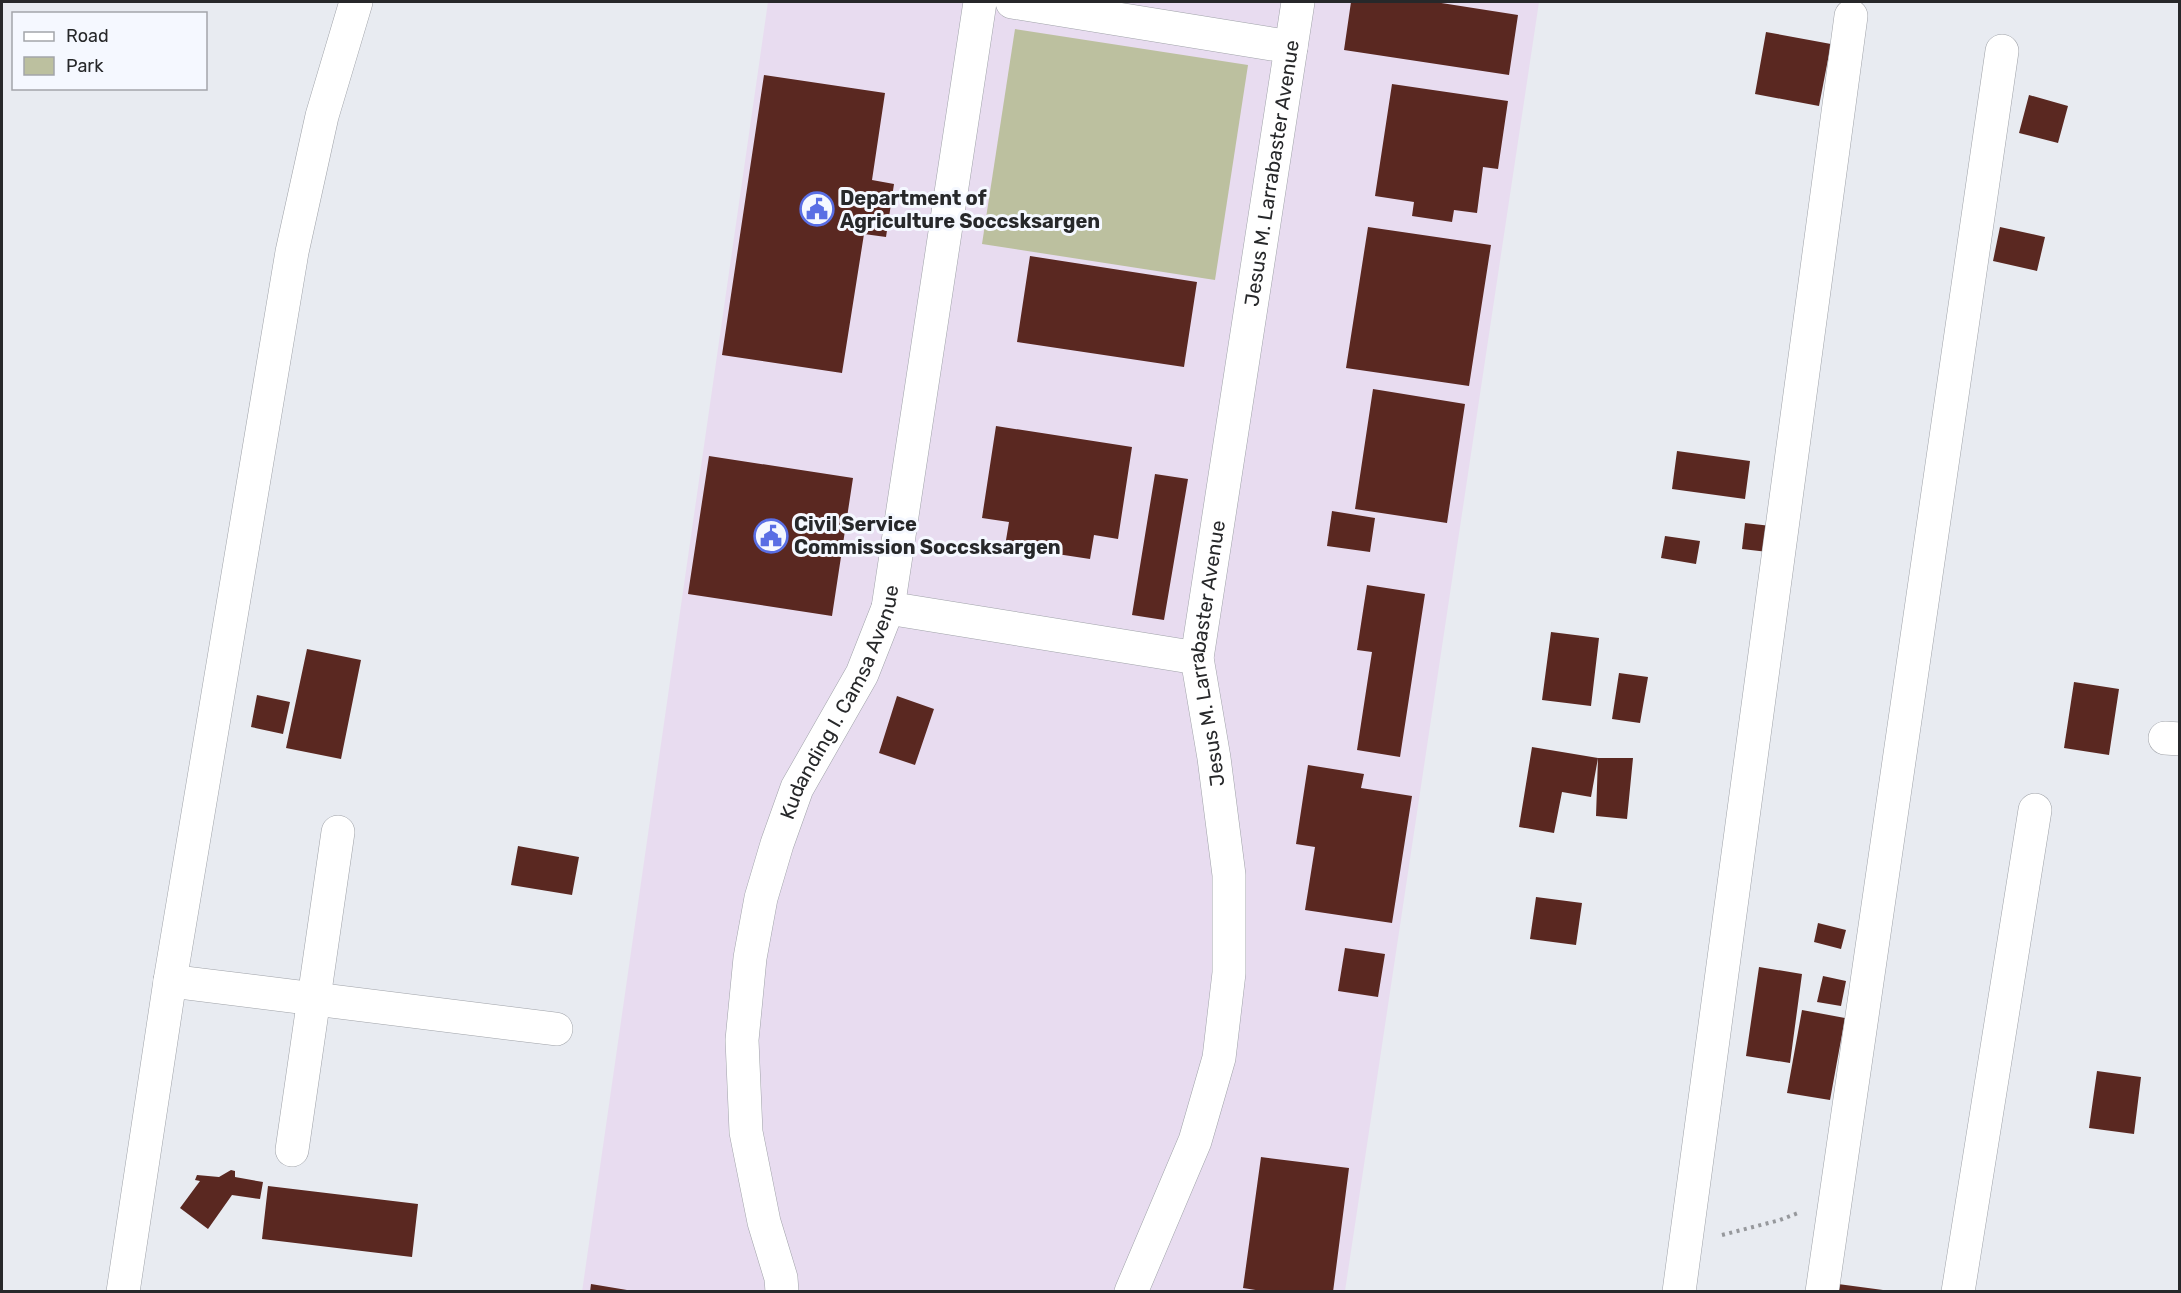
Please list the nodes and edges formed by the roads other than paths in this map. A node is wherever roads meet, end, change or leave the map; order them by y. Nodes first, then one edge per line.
1 (356, 2) edge
2 (980, 2) edge
3 (1012, 2) edge
4 (1298, 2) edge
5 (1851, 16) dead end
6 (1291, 47) junction
7 (2002, 51) dead end
8 (888, 608) junction
9 (1197, 658) junction
10 (2035, 810) dead end
11 (338, 832) dead end
12 (170, 981) junction
13 (314, 999) junction
14 (556, 1029) dead end
15 (292, 1150) dead end
16 (123, 1292) edge
17 (782, 1292) edge
18 (1131, 1292) edge
19 (1679, 1292) edge
20 (1822, 1292) edge
21 (1958, 1292) edge

1 - 12 street
2 - 8 street, Kudanding I. Camsa Avenue
3 - 6 street
4 - 6 street, Jesus M. Larrabaster Avenue
5 - 19 street
6 - 9 street, Jesus M. Larrabaster Avenue
7 - 20 street
8 - 9 street
8 - 17 street, Kudanding I. Camsa Avenue
9 - 18 street, Jesus M. Larrabaster Avenue
10 - 21 street
11 - 13 street
12 - 13 street
12 - 16 street
13 - 14 street
13 - 15 street

